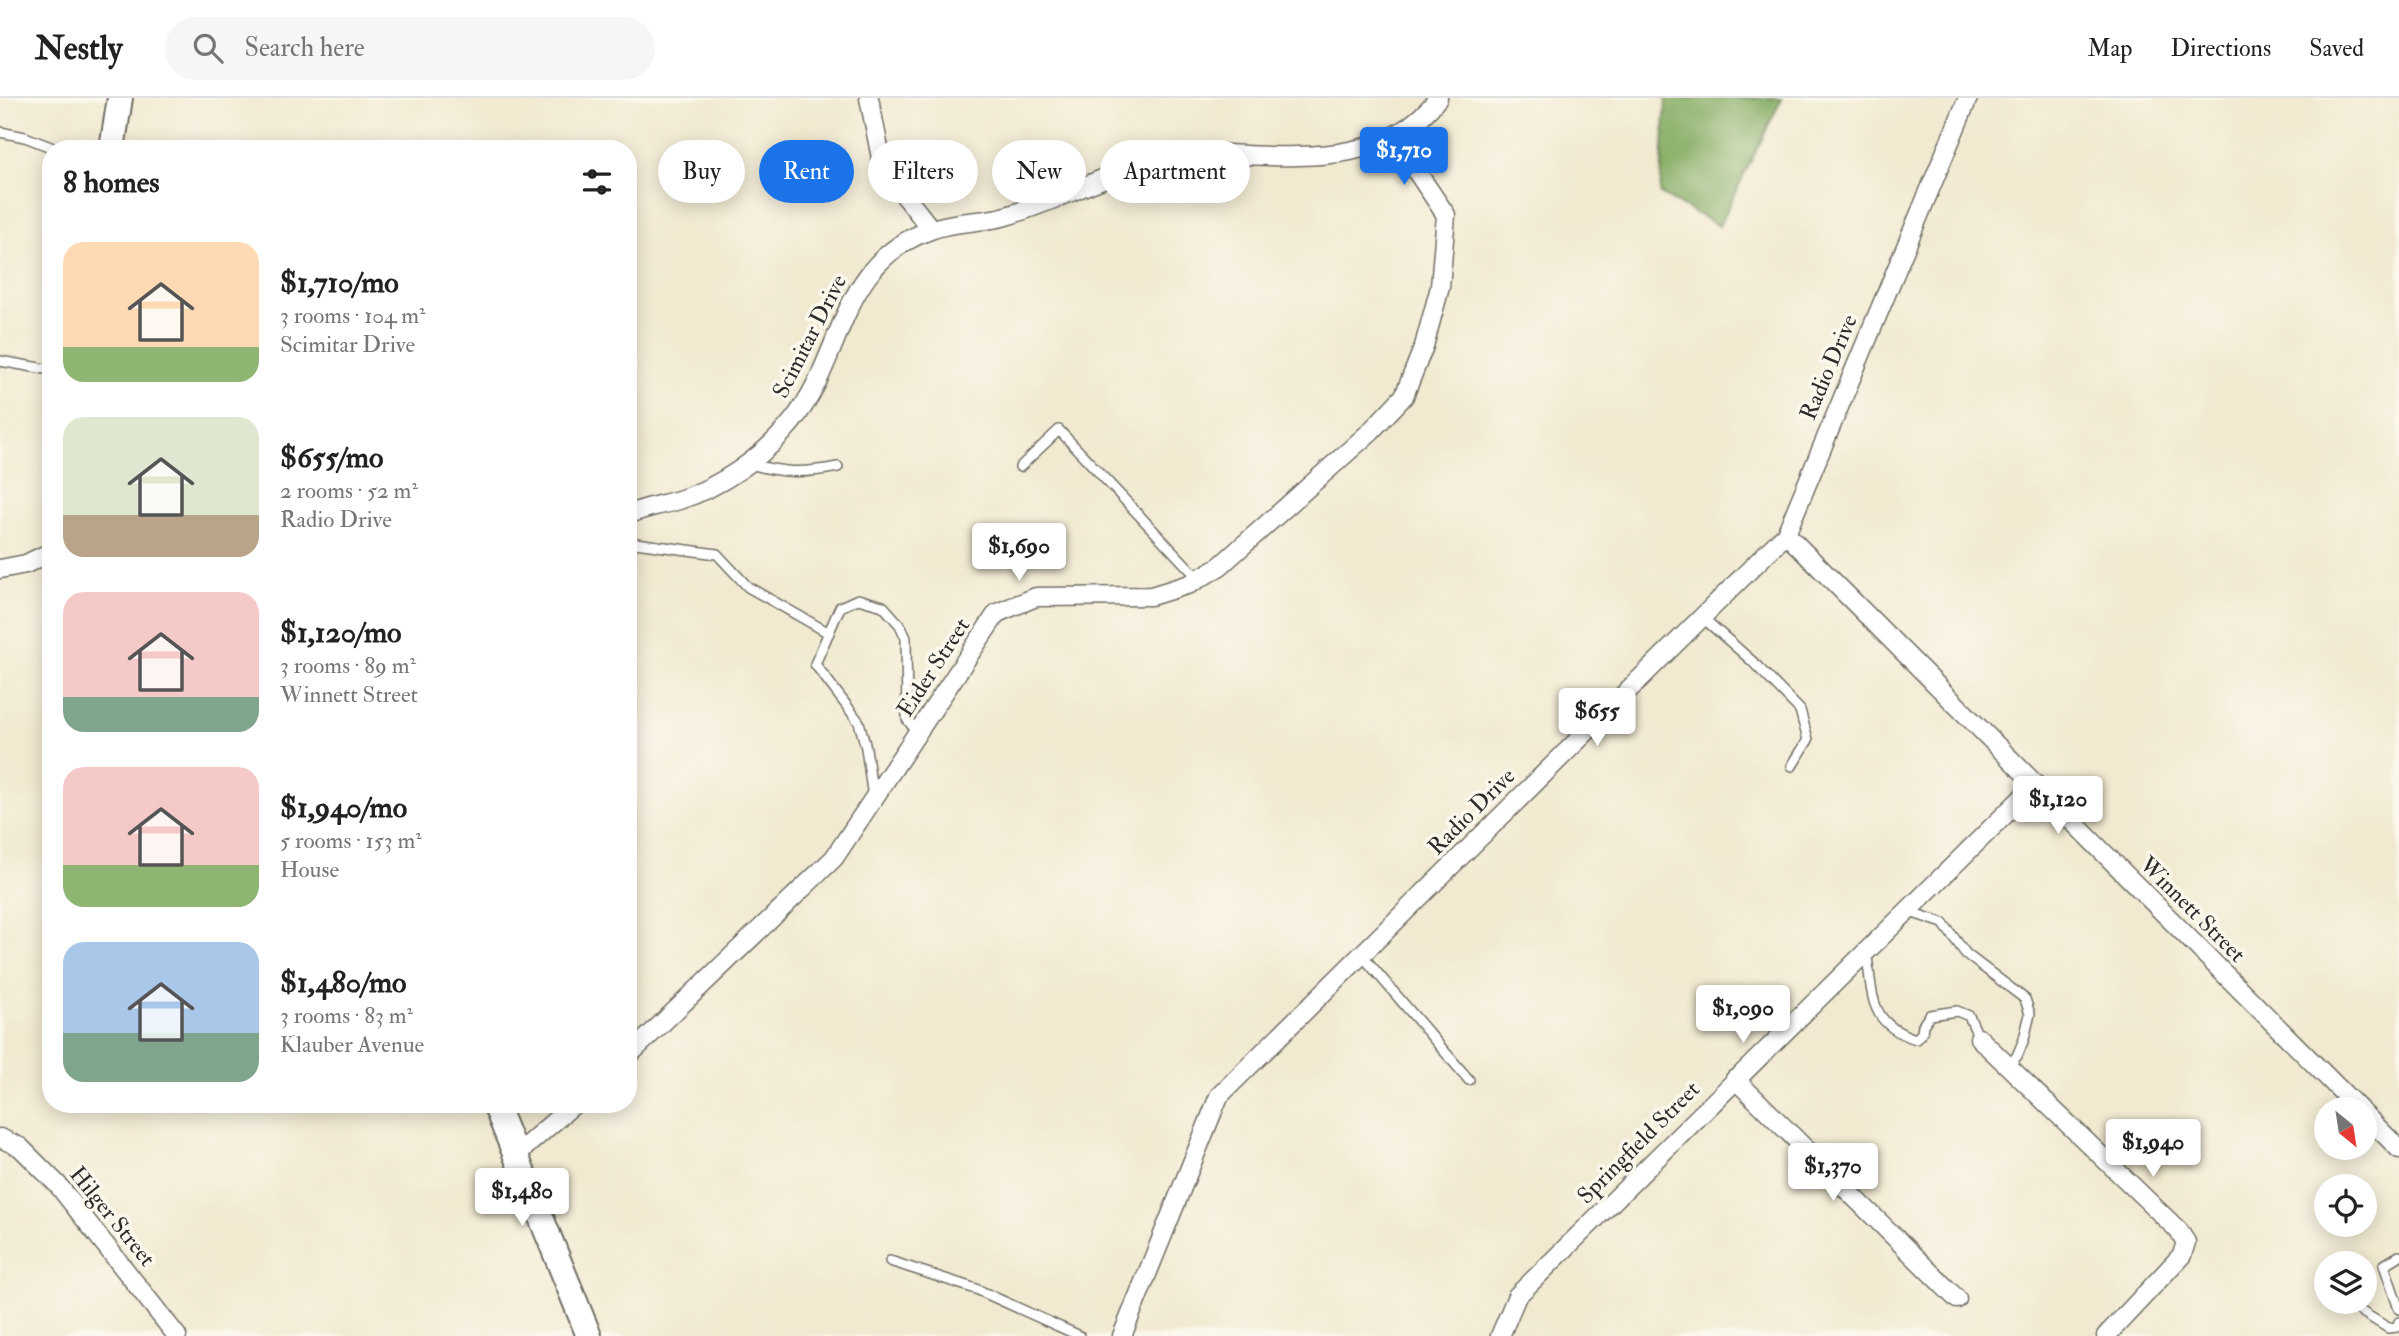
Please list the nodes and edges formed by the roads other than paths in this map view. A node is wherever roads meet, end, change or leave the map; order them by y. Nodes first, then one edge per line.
1 (120, 98) edge
2 (869, 98) edge
3 (1438, 98) edge
4 (1968, 98) edge
5 (0, 132) edge
6 (1394, 138) junction
7 (113, 140) edge
8 (42, 144) edge
9 (930, 229) junction
10 (0, 361) edge
11 (42, 368) edge
12 (747, 463) junction
13 (838, 467) dead end
14 (1020, 467) dead end
15 (637, 512) edge
16 (1786, 534) junction
17 (637, 543) edge
18 (42, 556) edge
19 (0, 569) edge
20 (1199, 579) junction
21 (1702, 617) junction
22 (829, 633) junction
23 (918, 734) junction
24 (1792, 766) dead end
25 (2034, 786) junction
26 (873, 803) junction
27 (1908, 911) junction
28 (1866, 952) junction
29 (1361, 954) junction
30 (1979, 1038) joint
31 (637, 1047) edge
32 (2007, 1066) junction
33 (1735, 1079) junction
34 (1469, 1080) dead end
35 (2347, 1097) edge
36 (499, 1113) edge
37 (564, 1113) edge
38 (2377, 1127) edge
39 (0, 1138) edge
40 (2399, 1149) edge
41 (517, 1154) junction
42 (2399, 1256) edge
43 (890, 1261) dead end
44 (1957, 1299) dead end
45 (2399, 1309) edge
46 (2365, 1314) edge
47 (2399, 1322) edge
48 (177, 1336) edge
49 (589, 1336) edge
50 (1080, 1336) edge
51 (1122, 1336) edge
52 (1500, 1336) edge
53 (2106, 1336) edge

1 - 7 street
2 - 9 street
3 - 6 street, Scimitar Drive
4 - 16 street, Radio Drive
5 - 8 lane
6 - 9 street, Scimitar Drive
6 - 20 street, Eider Street
9 - 12 street, Scimitar Drive
10 - 11 lane
12 - 13 lane
12 - 15 street, Scimitar Drive
14 - 20 lane
16 - 21 street, Radio Drive
16 - 25 street, Winnett Street
17 - 22 lane
18 - 19 street
20 - 23 street, Eider Street
21 - 24 lane
21 - 29 street, Radio Drive
22 - 23 lane
22 - 26 lane
23 - 26 street, Eider Street
25 - 27 street, Springfield Street
25 - 35 street, Winnett Street
26 - 31 street, Eider Street
27 - 28 street, Springfield Street
27 - 32 lane
28 - 30 lane
28 - 33 street, Springfield Street
29 - 34 lane
29 - 51 street, Radio Drive
30 - 32 street
32 - 53 street
33 - 44 street
33 - 52 street, Springfield Street
36 - 41 street
37 - 41 street
38 - 40 street
39 - 48 street, Hilger Street
41 - 49 street
42 - 45 lane
43 - 50 lane
46 - 47 lane

